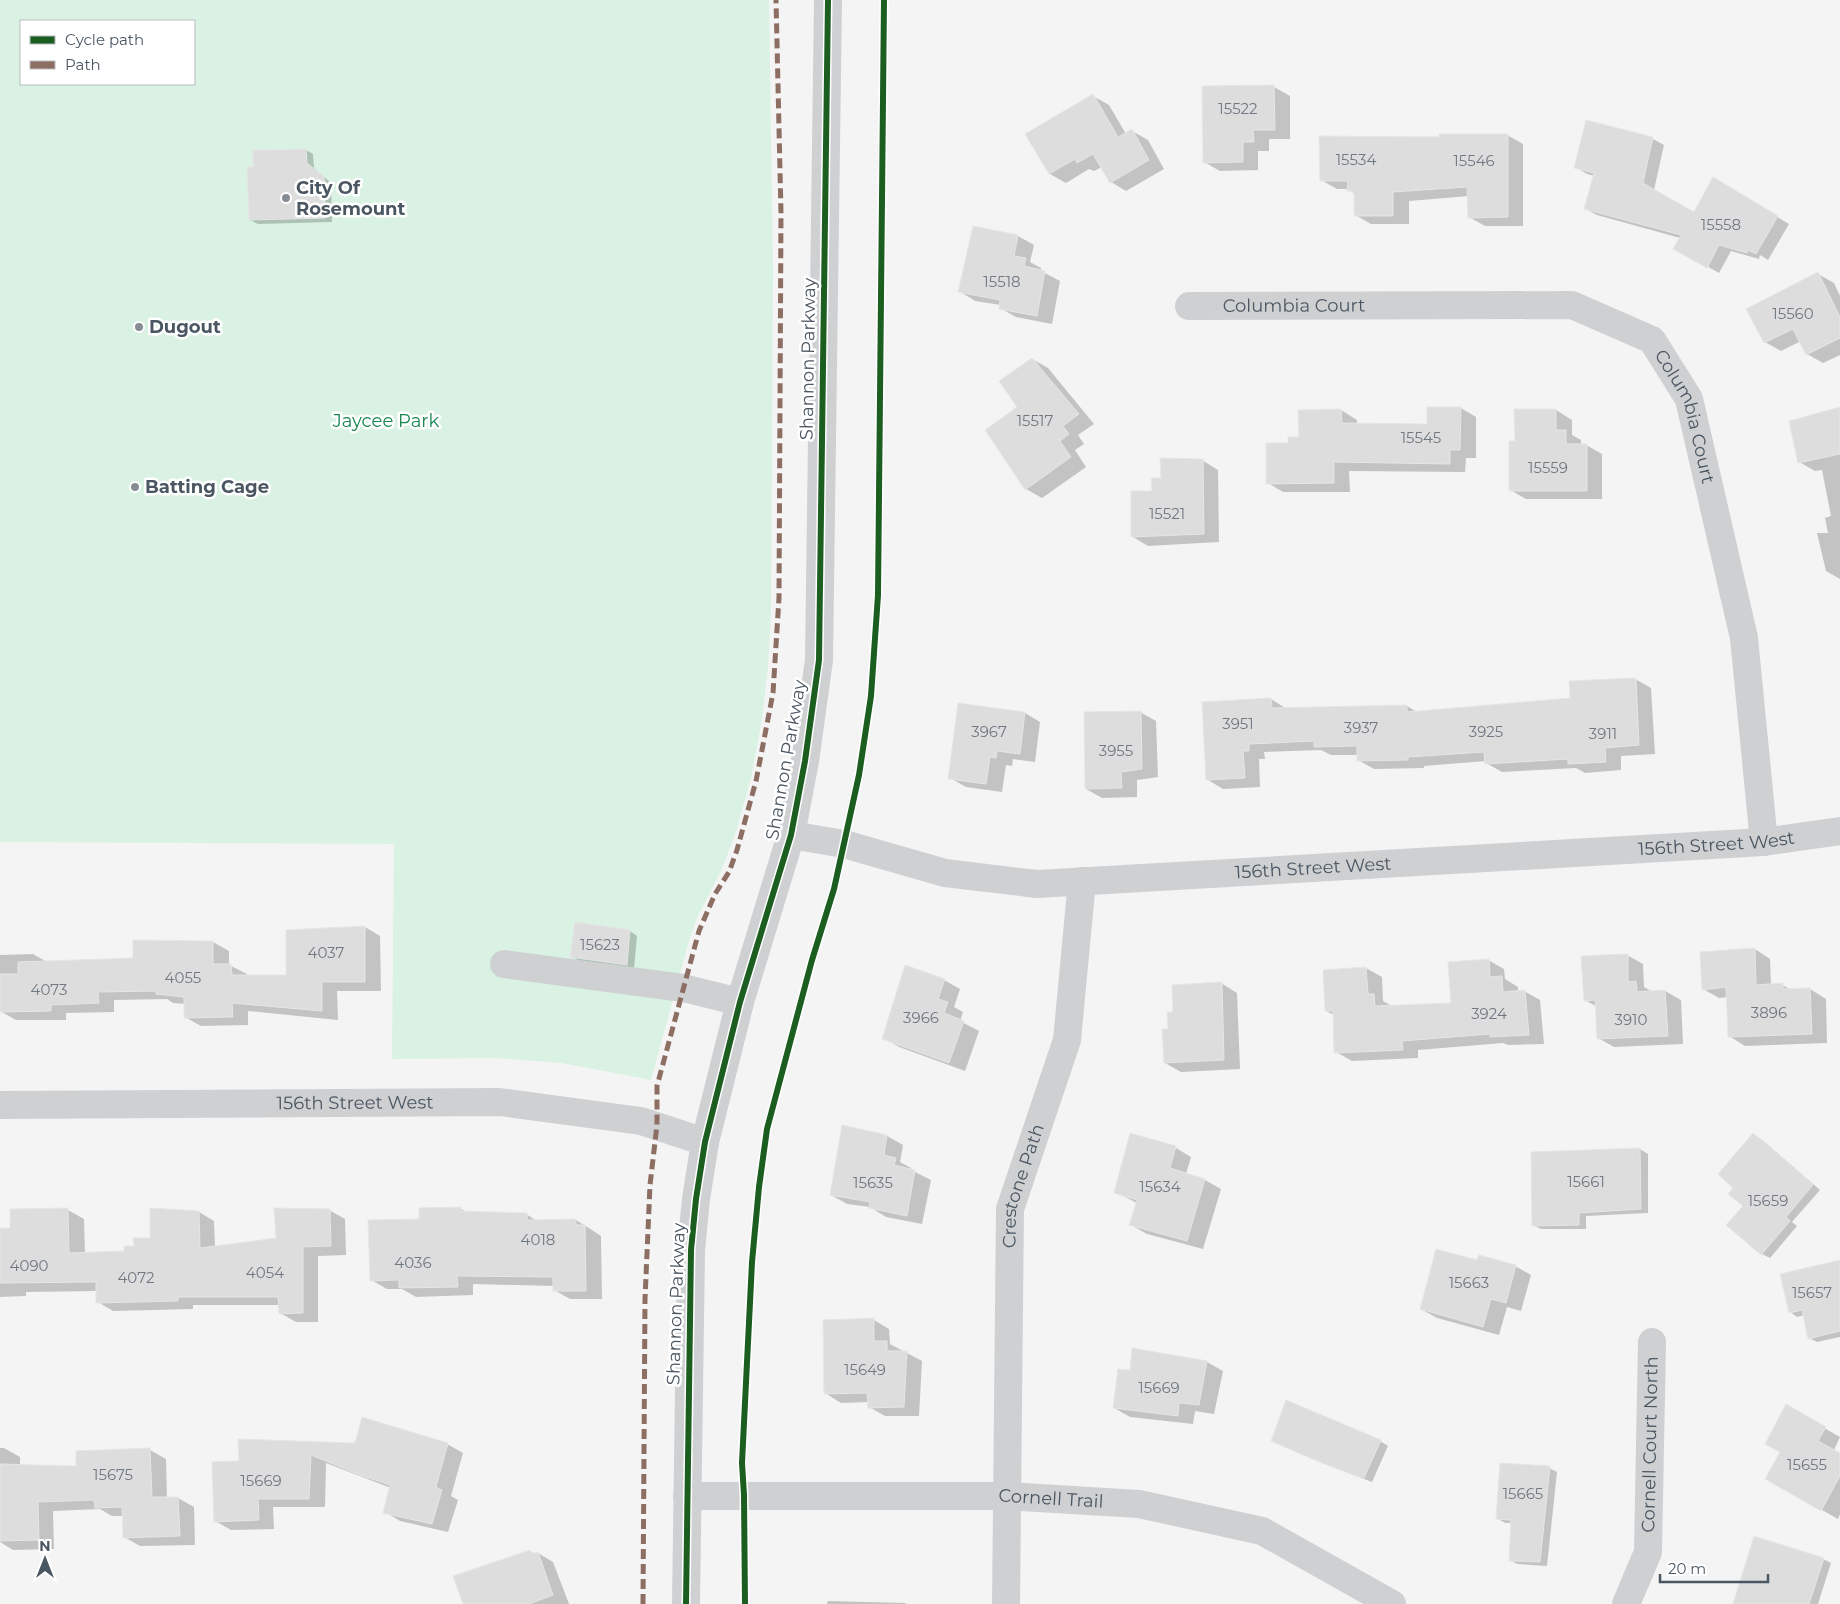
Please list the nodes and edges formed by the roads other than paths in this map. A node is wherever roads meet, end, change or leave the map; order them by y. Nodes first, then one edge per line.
1 (828, 0) edge
2 (1189, 306) dead end
3 (1840, 831) edge
4 (790, 835) junction
5 (1764, 842) junction
6 (1082, 881) junction
7 (504, 964) dead end
8 (740, 1002) junction
9 (0, 1105) edge
10 (705, 1142) junction
11 (1652, 1342) dead end
12 (687, 1496) junction
13 (1006, 1496) junction
14 (686, 1604) edge
15 (1006, 1604) edge
16 (1392, 1604) edge
17 (1626, 1604) edge

1 - 4 street, Shannon Parkway
2 - 5 street, Columbia Court
3 - 5 street, 156th Street West
4 - 6 street, 156th Street West
4 - 8 street, Shannon Parkway
5 - 6 street, 156th Street West
6 - 13 street, Crestone Path
7 - 8 street
8 - 10 street, Shannon Parkway
9 - 10 street, 156th Street West
10 - 12 street, Shannon Parkway
11 - 17 street, Cornell Court North
12 - 13 street, Cornell Trail
12 - 14 street, Shannon Parkway
13 - 15 street, Crestone Path
13 - 16 street, Cornell Trail

